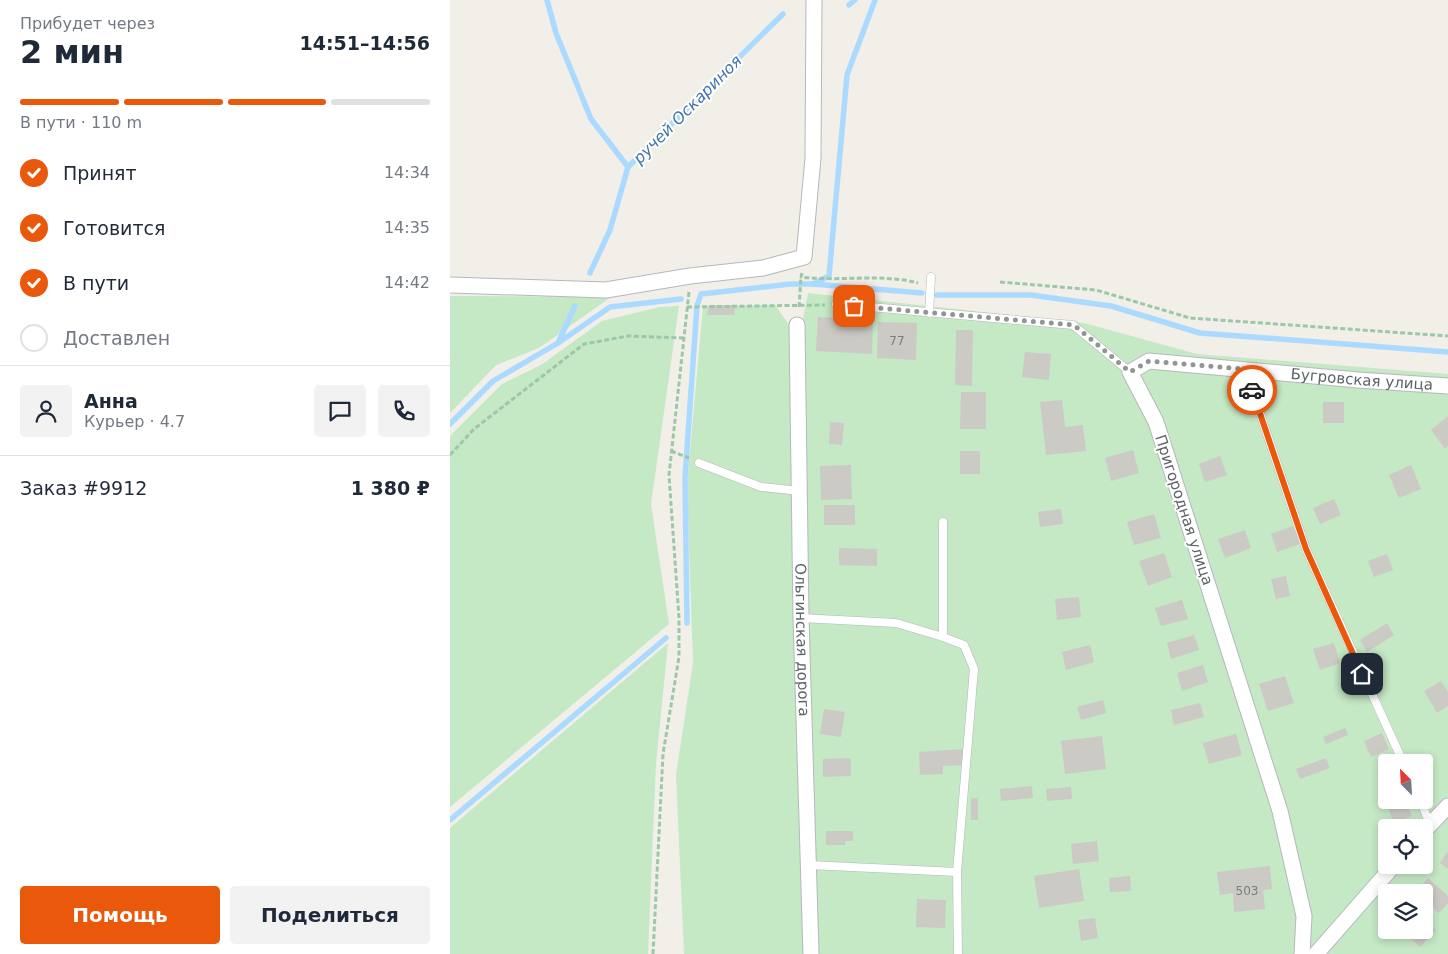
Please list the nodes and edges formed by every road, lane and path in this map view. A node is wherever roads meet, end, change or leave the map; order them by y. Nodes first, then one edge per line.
1 (814, 0) edge
2 (690, 276) junction
3 (801, 277) dead end
4 (931, 277) dead end
5 (809, 278) dead end
6 (1000, 282) dead end
7 (450, 285) edge
8 (931, 286) junction
9 (800, 289) dead end
10 (836, 304) joint
11 (687, 307) junction
12 (929, 313) junction
13 (797, 325) dead end
14 (1448, 336) edge
15 (684, 338) junction
16 (1245, 369) junction
17 (1130, 372) junction
18 (1448, 386) edge
19 (672, 451) junction
20 (450, 455) edge
21 (700, 463) joint
22 (800, 491) junction
23 (943, 522) dead end
24 (802, 618) junction
25 (943, 637) junction
26 (1398, 754) edge
27 (1448, 806) edge
28 (1433, 821) edge
29 (809, 866) junction
30 (957, 872) junction
31 (1386, 874) edge
32 (653, 954) edge
33 (812, 954) edge
34 (958, 954) edge
35 (1302, 954) edge
36 (1316, 954) edge

1 - 2 street
2 - 7 street
2 - 11 path
3 - 9 path
4 - 8 lane
5 - 8 path
6 - 14 path
8 - 12 lane
10 - 11 path
10 - 12 lane, Пригородная улица
11 - 15 path
12 - 17 lane, Пригородная улица
13 - 22 street, Ольгинская дорога
15 - 19 path
15 - 20 path
16 - 17 street, Бугровская улица
16 - 18 street, Бугровская улица
16 - 26 lane
17 - 35 street, Пригородная улица
19 - 21 path
19 - 32 path
21 - 22 lane
22 - 24 street, Ольгинская дорога
23 - 25 lane
24 - 25 lane
24 - 29 street, Ольгинская дорога
25 - 30 lane
27 - 28 street
29 - 30 lane
29 - 33 street, Ольгинская дорога
30 - 34 lane
31 - 36 street

